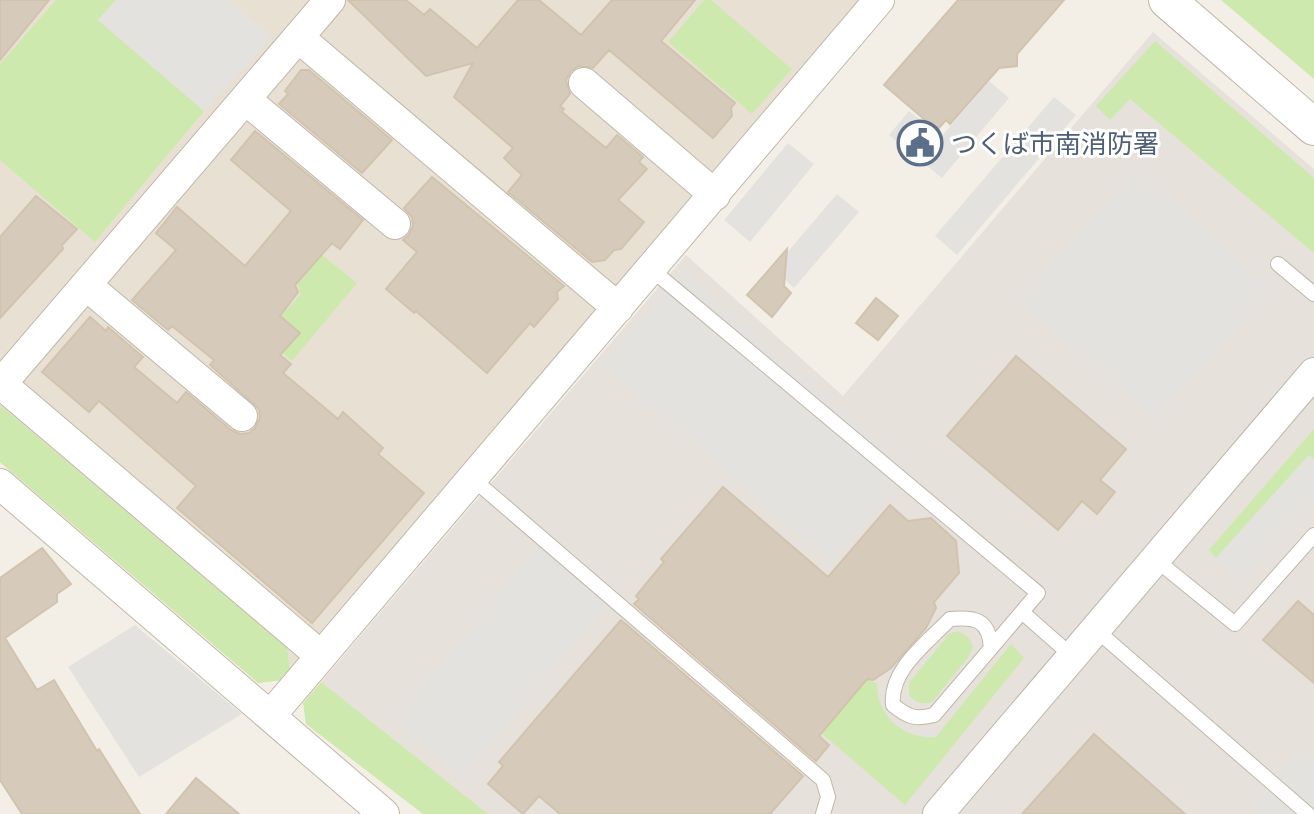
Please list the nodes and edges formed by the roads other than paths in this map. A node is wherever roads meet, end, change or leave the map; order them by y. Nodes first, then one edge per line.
1 (330, 0) edge
2 (879, 0) edge
3 (1167, 0) edge
4 (298, 37) junction
5 (584, 83) dead end
6 (245, 99) junction
7 (1314, 127) edge
8 (715, 195) junction
9 (395, 224) dead end
10 (1278, 264) dead end
11 (651, 269) junction
12 (86, 285) junction
13 (1314, 294) edge
14 (618, 308) junction
15 (1314, 373) edge
16 (1, 383) edge
17 (242, 416) dead end
18 (473, 479) junction
19 (0, 484) edge
20 (1314, 535) edge
21 (1155, 559) junction
22 (1022, 612) junction
23 (1095, 629) junction
24 (991, 648) junction
25 (321, 656) junction
26 (1072, 656) junction
27 (271, 715) junction
28 (364, 808) edge
29 (823, 814) edge
30 (938, 814) edge
31 (1308, 814) edge

1 - 4 street
2 - 8 street
3 - 7 street
4 - 6 street
4 - 14 street
5 - 8 street
6 - 9 street
6 - 12 street
8 - 11 street
10 - 13 lane
11 - 14 street
11 - 22 lane
12 - 16 street
12 - 17 street
14 - 18 street
15 - 21 street
16 - 25 street
18 - 25 street
18 - 29 lane
19 - 27 street
20 - 21 lane
21 - 23 street
22 - 24 lane
22 - 26 lane
23 - 26 street
23 - 31 lane
24 - 24 lane
25 - 27 street
26 - 30 street
27 - 28 street

